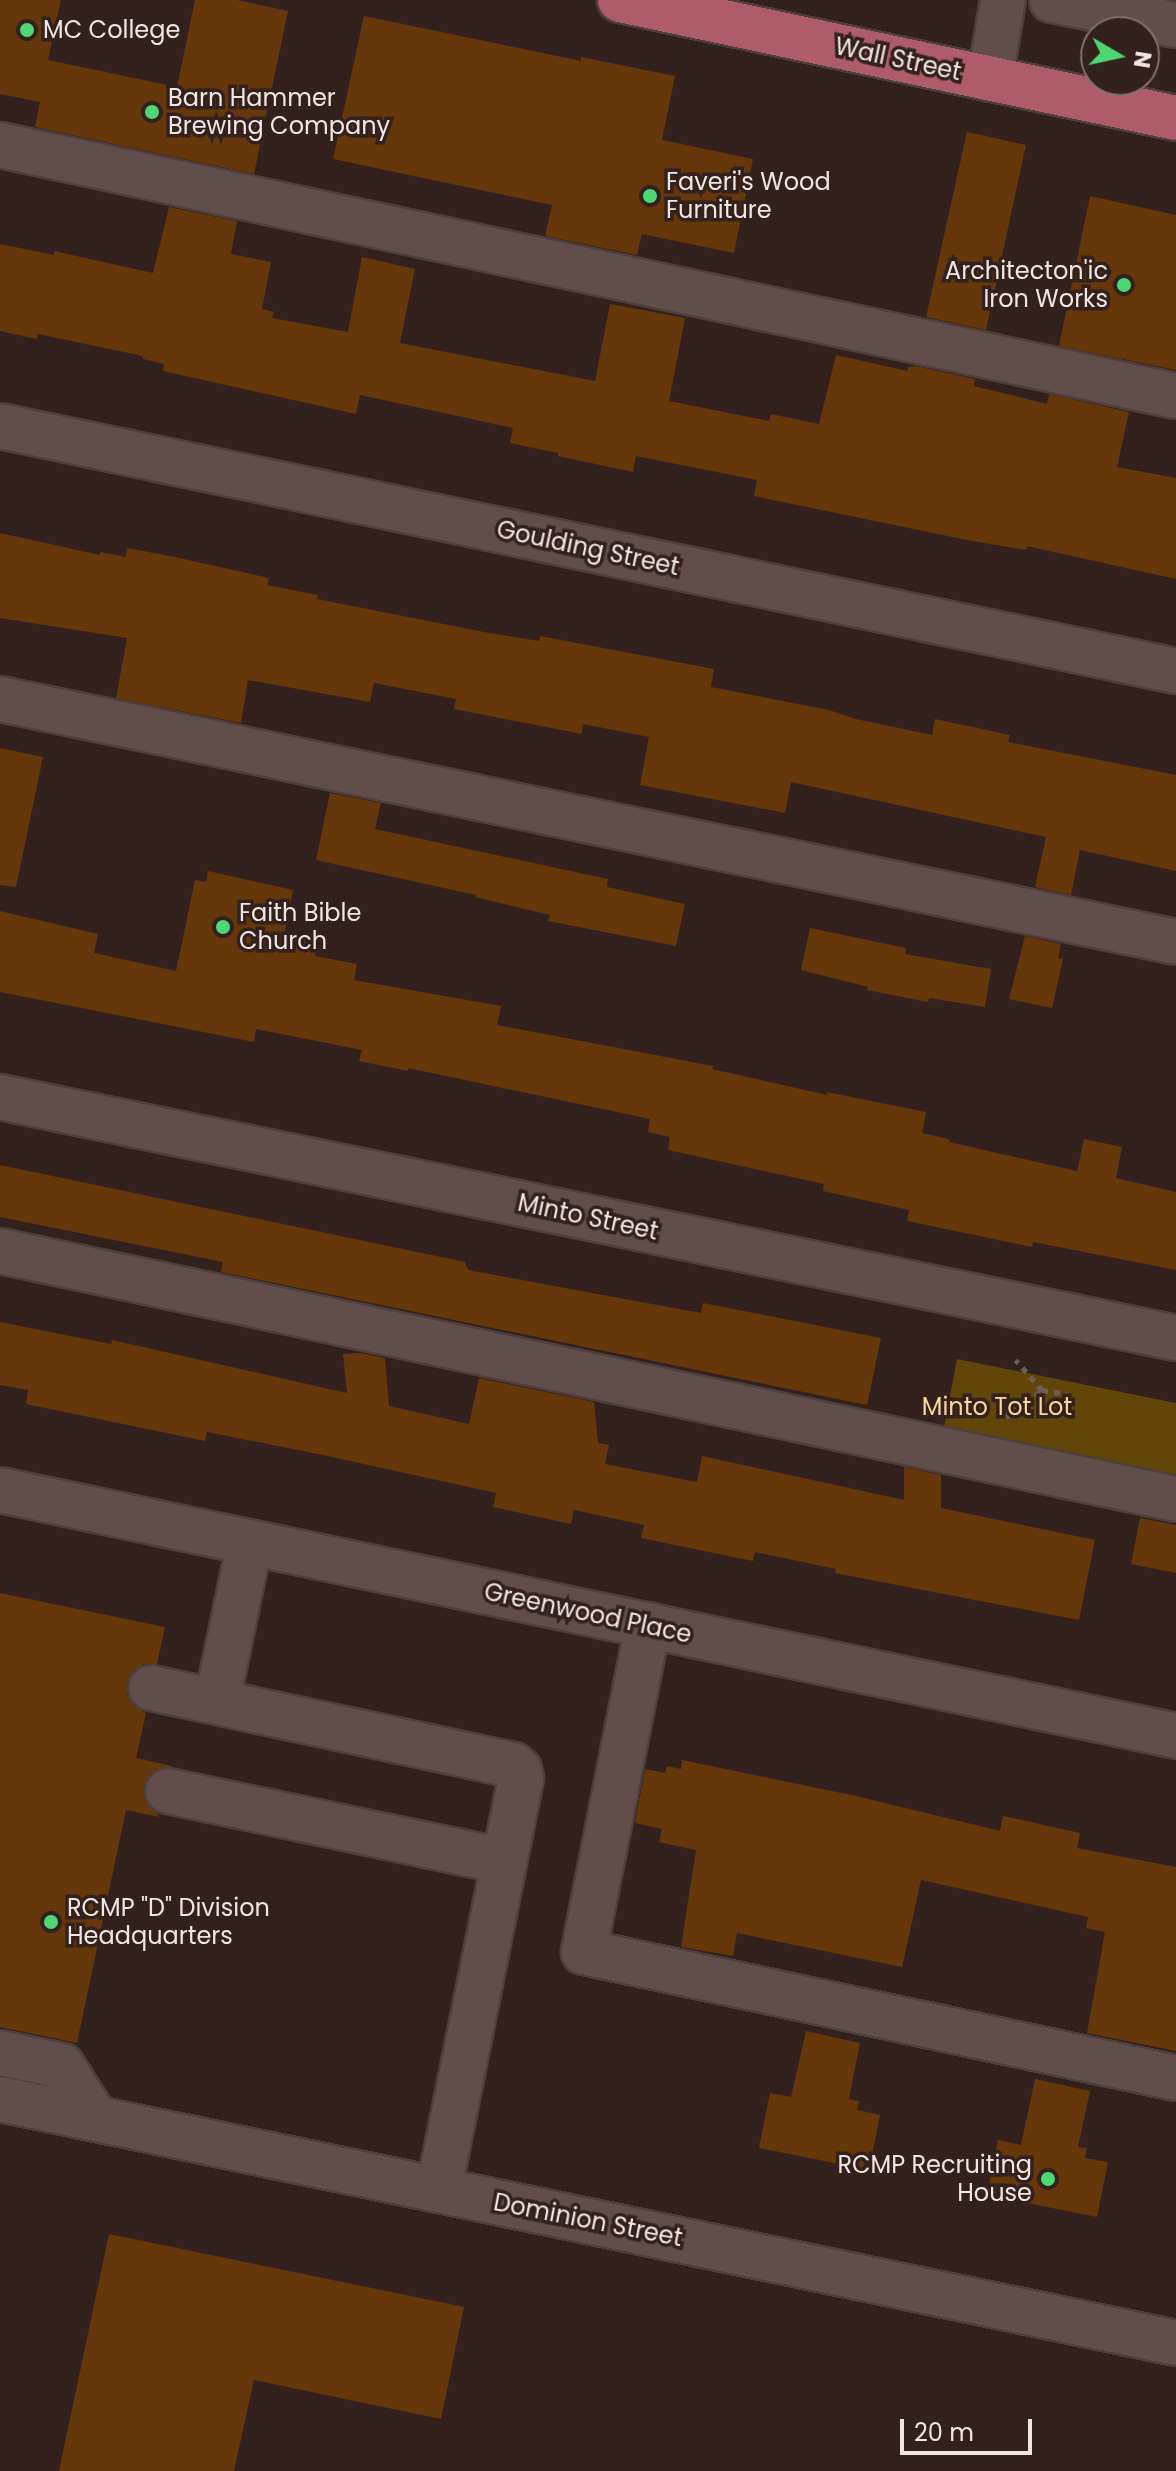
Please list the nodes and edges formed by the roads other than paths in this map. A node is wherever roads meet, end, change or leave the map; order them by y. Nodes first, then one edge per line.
1 (1003, 0) edge
2 (1052, 0) edge
3 (638, 2) edge
4 (1176, 25) edge
5 (990, 79) junction
6 (1176, 118) edge
7 (0, 145) edge
8 (1176, 396) edge
9 (0, 426) edge
10 (1176, 671) edge
11 (0, 699) edge
12 (1176, 942) edge
13 (0, 1097) edge
14 (0, 1251) edge
15 (1176, 1338) edge
16 (0, 1490) edge
17 (1176, 1499) edge
18 (250, 1542) junction
19 (648, 1625) junction
20 (151, 1688) dead end
21 (217, 1701) junction
22 (1176, 1736) edge
23 (168, 1791) dead end
24 (504, 1861) junction
25 (0, 2053) edge
26 (1176, 2078) edge
27 (0, 2099) edge
28 (0, 2105) edge
29 (95, 2118) junction
30 (439, 2190) junction
31 (1176, 2343) edge

1 - 5 street
2 - 4 street
3 - 5 main road, Wall Street
5 - 6 main road, Wall Street
7 - 8 street
9 - 10 street, Goulding Street
11 - 12 street
13 - 15 street, Minto Street
14 - 17 street
16 - 18 street, Greenwood Place
18 - 19 street, Greenwood Place
18 - 21 street
19 - 22 street, Greenwood Place
19 - 26 street
20 - 21 street
21 - 24 street
23 - 24 street
24 - 30 street
25 - 29 street
27 - 28 street
27 - 29 street, Dominion Street
29 - 30 street, Dominion Street
30 - 31 street, Dominion Street

